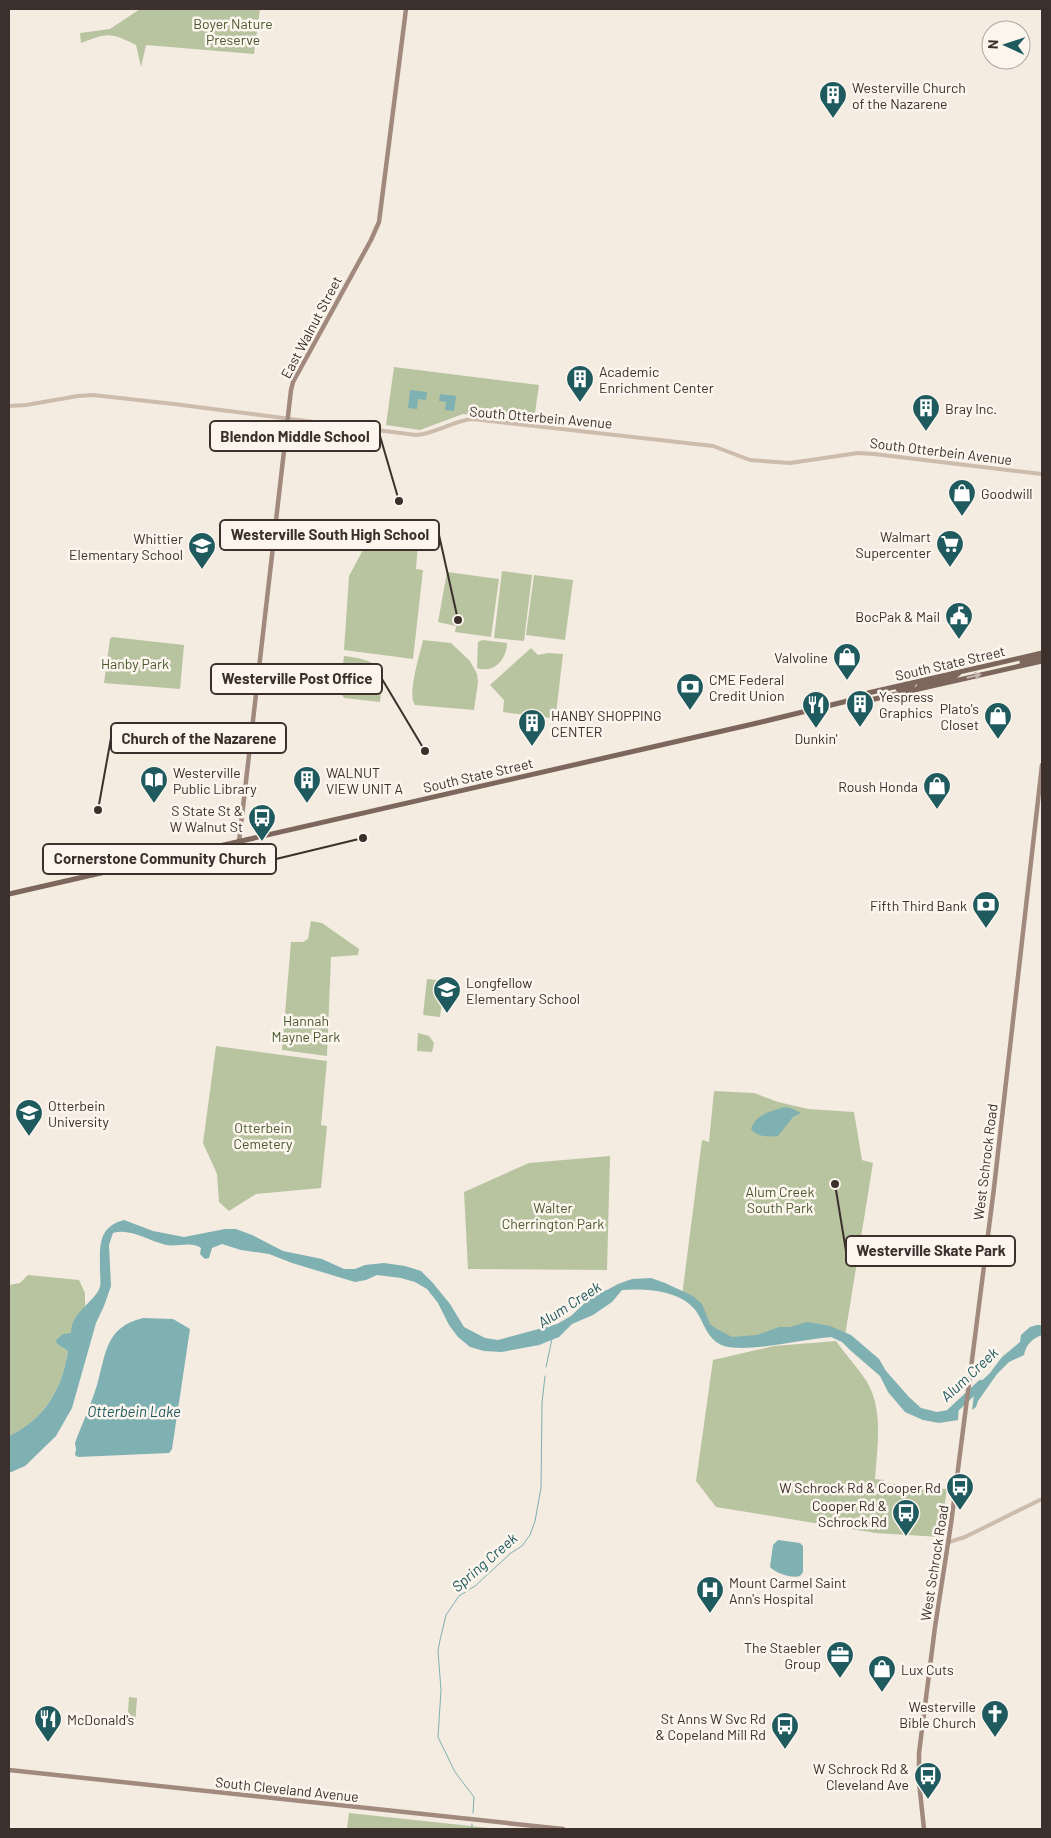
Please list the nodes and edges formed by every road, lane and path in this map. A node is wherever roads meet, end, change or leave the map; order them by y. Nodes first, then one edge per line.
1 (406, 9) edge
2 (9, 406) edge
3 (288, 419) junction
4 (1042, 474) edge
5 (1042, 653) edge
6 (1042, 657) edge
7 (1042, 661) edge
8 (963, 671) junction
9 (998, 671) junction
10 (915, 682) junction
11 (916, 689) junction
12 (882, 697) junction
13 (867, 699) junction
14 (1042, 765) edge
15 (239, 842) junction
16 (9, 894) edge
17 (1042, 1499) edge
18 (949, 1542) junction
19 (9, 1770) edge
20 (563, 1829) edge
21 (924, 1829) edge

1 - 3 main road, East Walnut Street
2 - 3 street, South Otterbein Avenue
3 - 4 street, South Otterbein Avenue
3 - 15 main road, East Walnut Street
5 - 8 main road, South State Street
6 - 9 main road
7 - 9 main road, South State Street
8 - 10 main road, South State Street
8 - 11 main road
11 -> 9 main road, South State Street
10 - 12 main road
10 - 13 main road, South State Street
11 - 12 main road, South State Street
12 - 13 main road, South State Street
13 - 15 main road, South State Street
14 - 18 main road, West Schrock Road
15 - 16 main road, South State Street
17 - 18 street
18 - 21 main road, West Schrock Road
19 - 20 main road, South Cleveland Avenue

